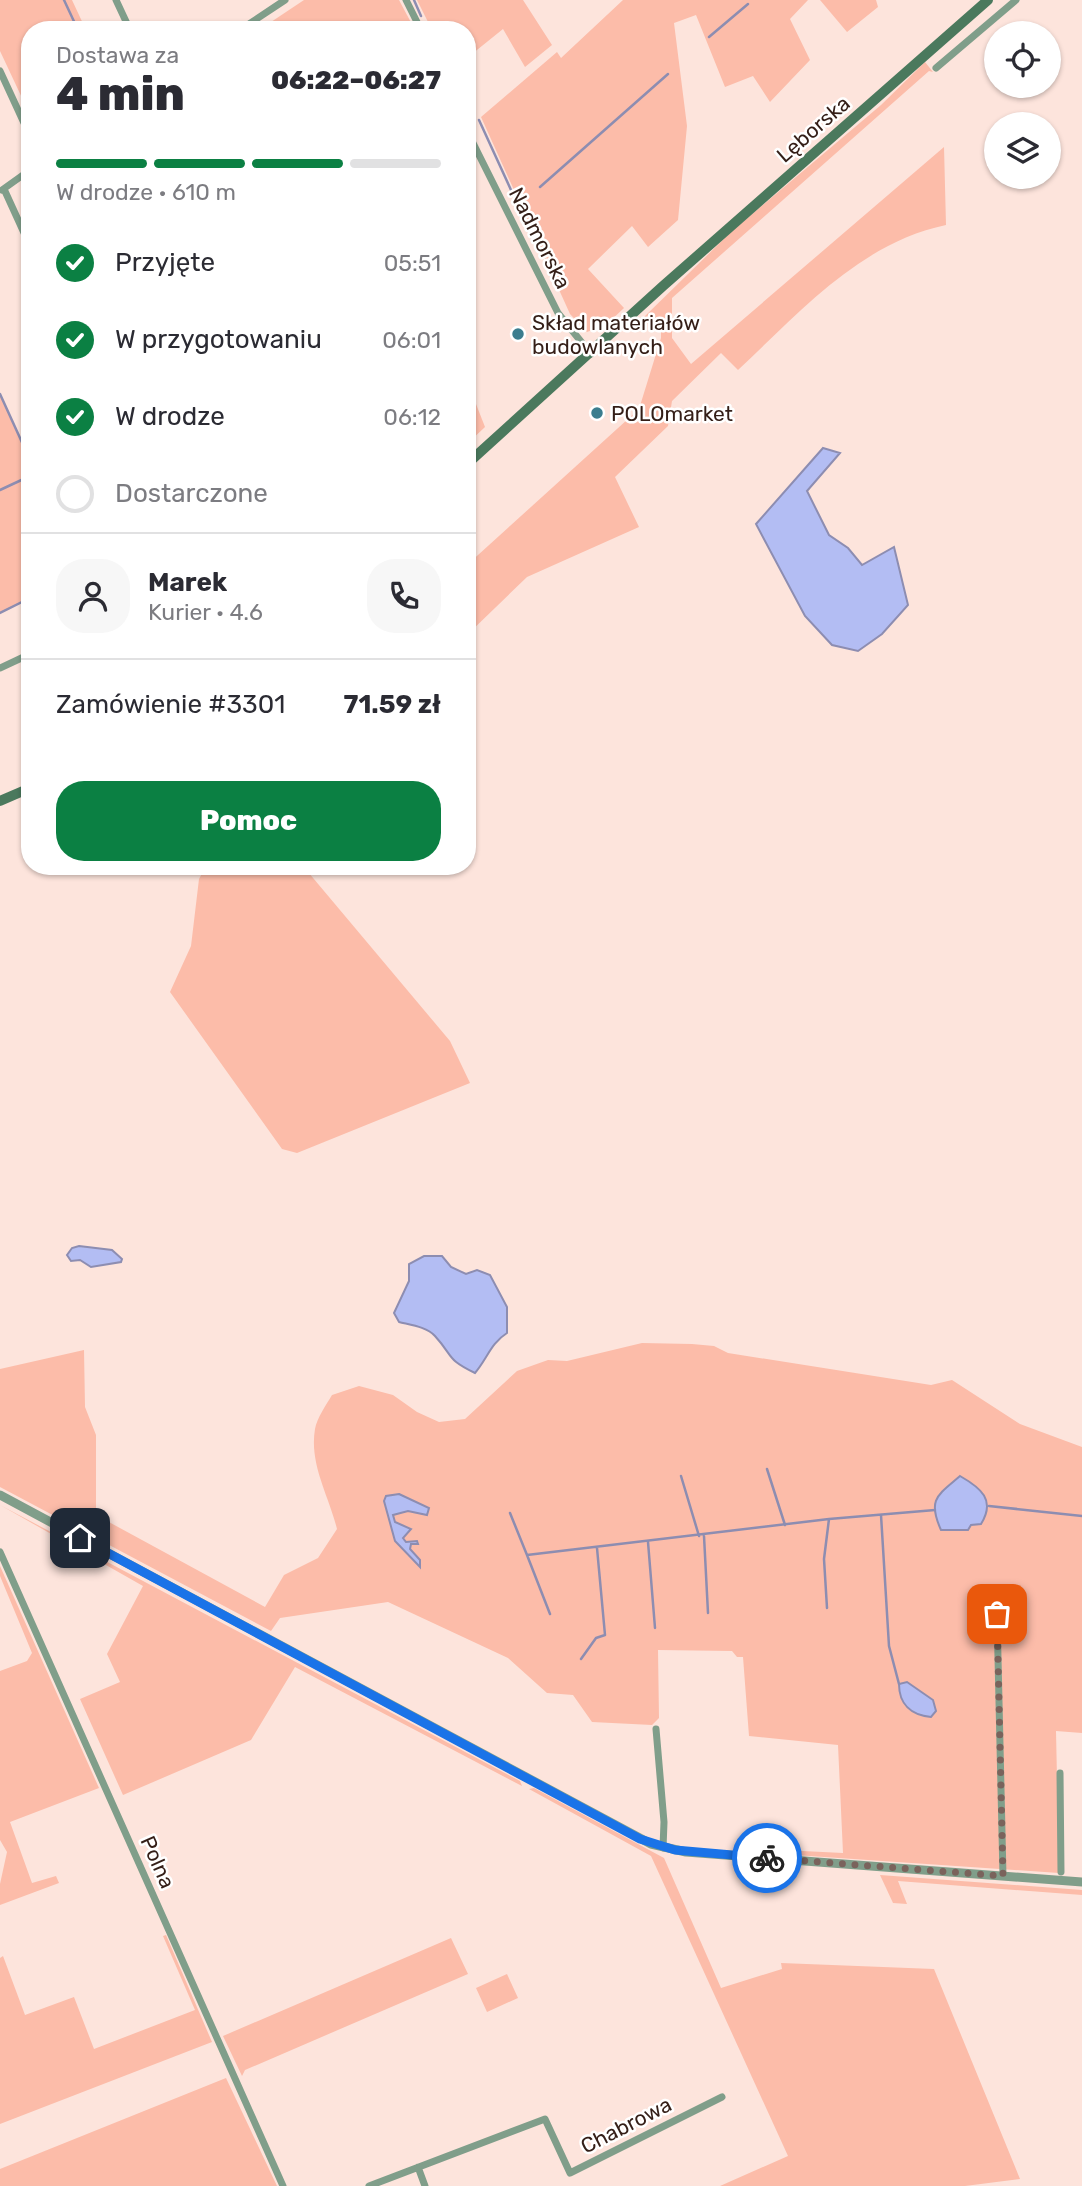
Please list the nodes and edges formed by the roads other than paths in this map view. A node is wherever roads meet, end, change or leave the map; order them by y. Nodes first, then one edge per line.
1 (117, 0) edge
2 (285, 0) edge
3 (406, 0) edge
4 (988, 0) edge
5 (1016, 0) edge
6 (126, 21) edge
7 (254, 21) edge
8 (416, 21) edge
9 (936, 68) dead end
10 (0, 71) edge
11 (21, 116) edge
12 (476, 149) edge
13 (21, 177) edge
14 (2, 191) edge
15 (21, 228) edge
16 (591, 354) junction
17 (476, 456) edge
18 (21, 658) edge
19 (0, 668) edge
20 (21, 792) edge
21 (0, 801) edge
22 (0, 1495) edge
23 (0, 1552) edge
24 (997, 1614) dead end
25 (656, 1729) dead end
26 (1060, 1773) dead end
27 (663, 1847) junction
28 (1061, 1872) dead end
29 (1003, 1876) junction
30 (1082, 1882) edge
31 (722, 2097) dead end
32 (418, 2167) junction
33 (283, 2186) edge
34 (369, 2186) edge
35 (425, 2186) edge

1 - 6 street
2 - 7 street
3 - 8 street
4 - 16 main road, Lęborska
5 - 9 street
10 - 11 street
12 - 16 street, Nadmorska
13 - 14 street
14 - 15 street
16 - 17 main road, Lęborska
18 - 19 street
20 - 21 main road
22 - 27 street
23 - 33 street, Polna
24 - 29 street
25 - 27 street
26 - 28 street
27 - 29 street
29 - 30 street
31 - 32 street, Chabrowa
32 - 34 street, Chabrowa
32 - 35 street

